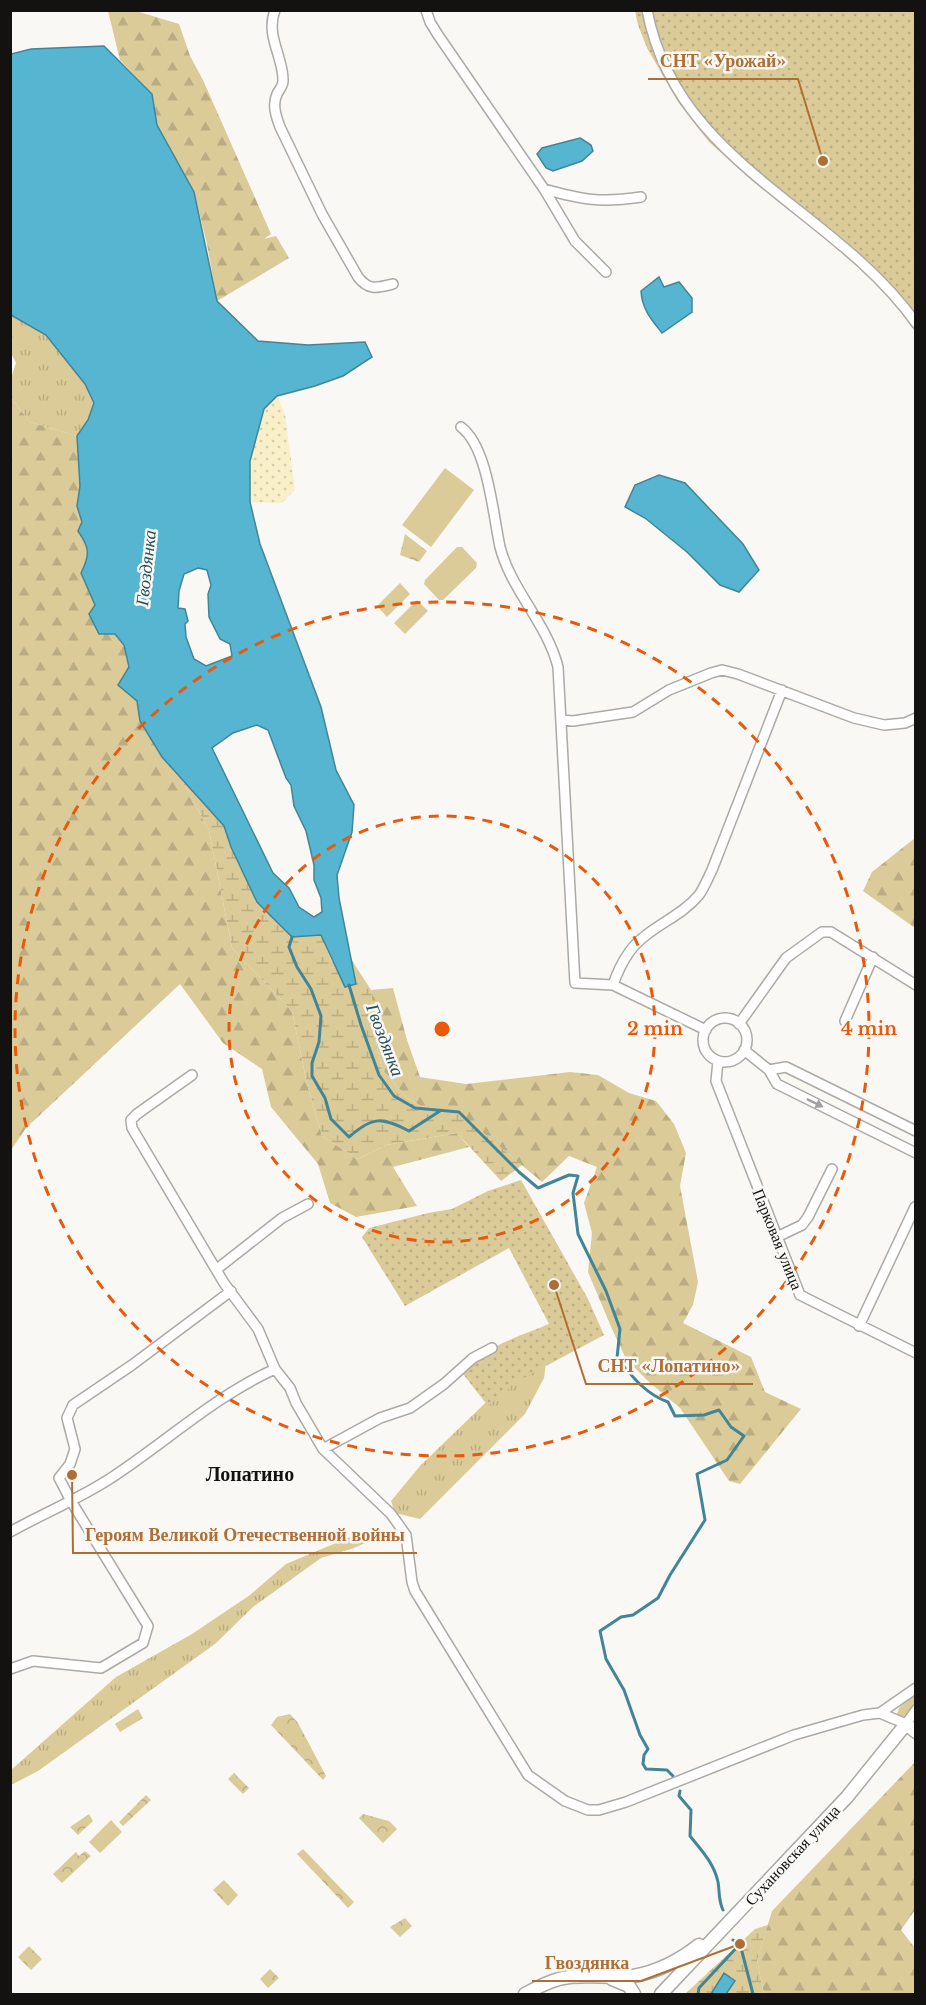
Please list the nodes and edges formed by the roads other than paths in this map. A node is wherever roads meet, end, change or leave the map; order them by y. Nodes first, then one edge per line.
1 (275, 10) edge
2 (426, 10) edge
3 (647, 10) edge
4 (544, 189) junction
5 (641, 197) dead end
6 (606, 272) dead end
7 (393, 284) dead end
8 (915, 323) edge
9 (461, 427) dead end
10 (782, 690) junction
11 (915, 718) edge
12 (562, 720) junction
13 (873, 957) junction
14 (613, 985) junction
15 (915, 985) edge
16 (845, 1021) dead end
17 (740, 1024) junction
18 (705, 1030) junction
19 (744, 1050) junction
20 (718, 1061) junction
21 (769, 1070) junction
22 (192, 1076) dead end
23 (915, 1131) edge
24 (915, 1153) edge
25 (832, 1169) dead end
26 (308, 1204) dead end
27 (915, 1207) edge
28 (777, 1237) junction
29 (217, 1269) junction
30 (231, 1291) junction
31 (859, 1326) junction
32 (492, 1348) dead end
33 (915, 1353) edge
34 (275, 1369) junction
35 (323, 1449) junction
36 (71, 1501) junction
37 (10, 1532) edge
38 (10, 1669) edge
39 (915, 1688) edge
40 (915, 1710) edge
41 (880, 1713) junction
42 (910, 1728) edge
43 (726, 1924) junction
44 (603, 1977) junction
45 (525, 1995) edge
46 (634, 1995) edge
47 (661, 1995) edge

1 - 7 street
2 - 4 street
3 - 8 street
4 - 5 street
4 - 6 street
9 - 12 street
10 - 11 street
10 - 12 street
10 - 14 street
12 - 14 street
13 - 15 street
13 - 16 street
13 - 17 street
14 - 18 street
17 - 18 street
17 - 19 street
18 - 20 street
19 - 20 street
19 - 21 street
20 - 28 street, Парковая улица
21 - 23 street
21 -> 24 street
22 - 29 street
25 - 28 street
26 - 29 street
27 - 31 street
28 - 31 street, Парковая улица
29 - 30 street
30 - 34 street
30 - 36 street
31 - 33 street, Парковая улица
32 - 35 street
34 - 35 street
34 - 36 street
35 - 41 street
36 - 37 street
36 - 38 street
39 - 41 street
40 - 42 street, Сухановская улица
41 - 42 street
42 - 43 street, Сухановская улица
43 - 44 street
43 - 47 street, Сухановская улица
44 - 45 street
44 - 46 street

